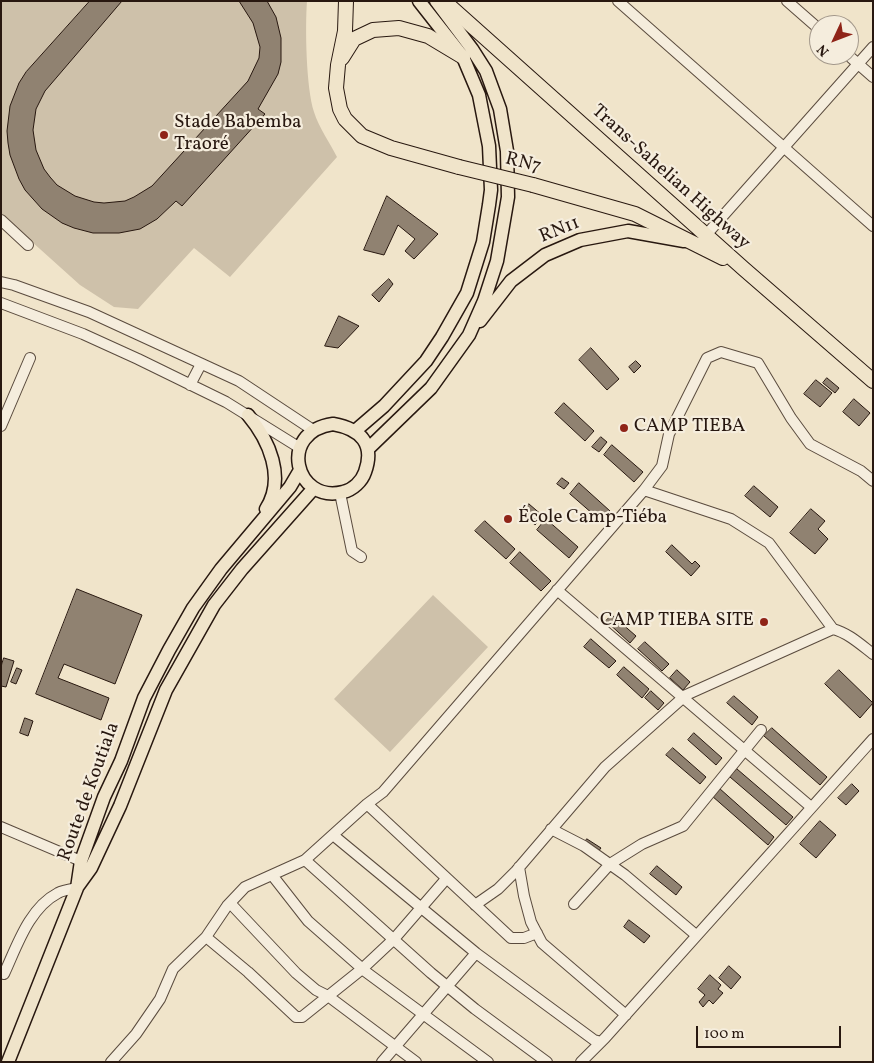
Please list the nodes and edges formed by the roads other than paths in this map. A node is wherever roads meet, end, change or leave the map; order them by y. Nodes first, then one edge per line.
1 (346, 1) edge
2 (419, 1) edge
3 (436, 1) edge
4 (444, 1) edge
5 (618, 1) edge
6 (787, 1) edge
7 (809, 21) edge
8 (873, 47) edge
9 (463, 57) junction
10 (859, 63) edge
11 (338, 65) junction
12 (857, 65) edge
13 (859, 65) edge
14 (873, 77) edge
15 (783, 147) junction
16 (1, 220) edge
17 (873, 226) edge
18 (701, 239) junction
19 (28, 245) dead end
20 (744, 269) joint
21 (1, 282) edge
22 (1, 303) edge
23 (470, 335) junction
24 (30, 358) dead end
25 (201, 364) junction
26 (873, 381) edge
27 (190, 385) junction
28 (248, 415) junction
29 (1, 426) edge
30 (313, 430) junction
31 (355, 431) junction
32 (300, 448) junction
33 (369, 448) junction
34 (300, 470) junction
35 (873, 481) edge
36 (314, 488) junction
37 (644, 490) junction
38 (340, 493) junction
39 (242, 543) junction
40 (361, 557) dead end
41 (557, 590) junction
42 (833, 629) junction
43 (873, 654) edge
44 (683, 698) junction
45 (761, 730) dead end
46 (873, 739) edge
47 (745, 750) junction
48 (367, 804) junction
49 (811, 807) junction
50 (1, 827) edge
51 (552, 829) junction
52 (334, 834) junction
53 (305, 860) junction
54 (81, 861) junction
55 (610, 864) junction
56 (519, 867) junction
57 (272, 875) junction
58 (446, 879) junction
59 (77, 888) junction
60 (230, 903) junction
61 (574, 904) dead end
62 (475, 905) junction
63 (422, 908) junction
64 (537, 933) junction
65 (696, 935) junction
66 (206, 937) junction
67 (394, 940) junction
68 (476, 953) junction
69 (362, 968) junction
70 (2, 976) edge
71 (447, 986) junction
72 (328, 996) junction
73 (423, 1015) junction
74 (626, 1015) junction
75 (601, 1042) junction
76 (395, 1047) junction
77 (8, 1062) edge
78 (111, 1062) edge
79 (382, 1062) edge
80 (416, 1062) edge
81 (488, 1062) edge
82 (547, 1062) edge
83 (581, 1062) edge

1 - 11 highway, RN7
2 - 9 main road
3 - 23 main road, RN11
4 - 18 highway, Trans-Sahelian Highway
5 - 15 street
6 - 7 street
8 - 10 street
9 - 11 highway, RN7
9 - 31 main road
11 - 18 highway, RN7, bridge
12 - 15 street
13 - 14 street
15 - 17 street
15 - 18 street
16 - 19 street
18 - 20 highway, RN7
18 - 23 main road, RN11 / RN11
20 - 26 highway, Trans-Sahelian Highway
21 - 25 street
22 - 27 street
23 - 33 main road, RN11
24 - 29 street
25 - 27 street
25 - 30 street
27 - 28 street
28 - 32 street
28 - 39 main road
30 - 31 main road
30 - 32 main road
31 - 33 main road
32 - 34 main road
33 - 38 main road
34 - 36 main road
34 - 39 main road, Route de Koutiala
35 - 37 street
36 - 38 main road
36 - 59 main road, Route de Koutiala
37 - 41 street
37 - 42 street
38 - 40 street
39 - 54 main road, Route de Koutiala
41 - 44 street
41 - 48 street
42 - 43 street
42 - 44 street
44 - 47 street
44 - 51 street
45 - 47 street
46 - 49 street
47 - 49 street
47 - 55 street
48 - 52 street
48 - 58 street
49 - 65 street
50 - 54 street
51 - 55 street
51 - 56 street
52 - 53 street
52 - 63 street
53 - 57 street
53 - 67 street
54 - 59 main road, Route de Koutiala
55 - 61 street
55 - 65 street
56 - 62 street
56 - 64 street
57 - 60 street
57 - 69 street
58 - 62 street
58 - 63 street
59 - 70 street
59 - 77 main road
60 - 66 street
60 - 72 street
62 - 64 street
63 - 67 street
63 - 68 street
64 - 74 street
65 - 74 street
66 - 72 street
66 - 78 street
67 - 69 street
67 - 71 street
68 - 71 street
68 - 75 street
69 - 72 street
69 - 73 street
71 - 73 street
71 - 82 street
72 - 76 street
73 - 76 street
73 - 81 street
74 - 75 street
75 - 83 street
76 - 79 street
76 - 80 street

